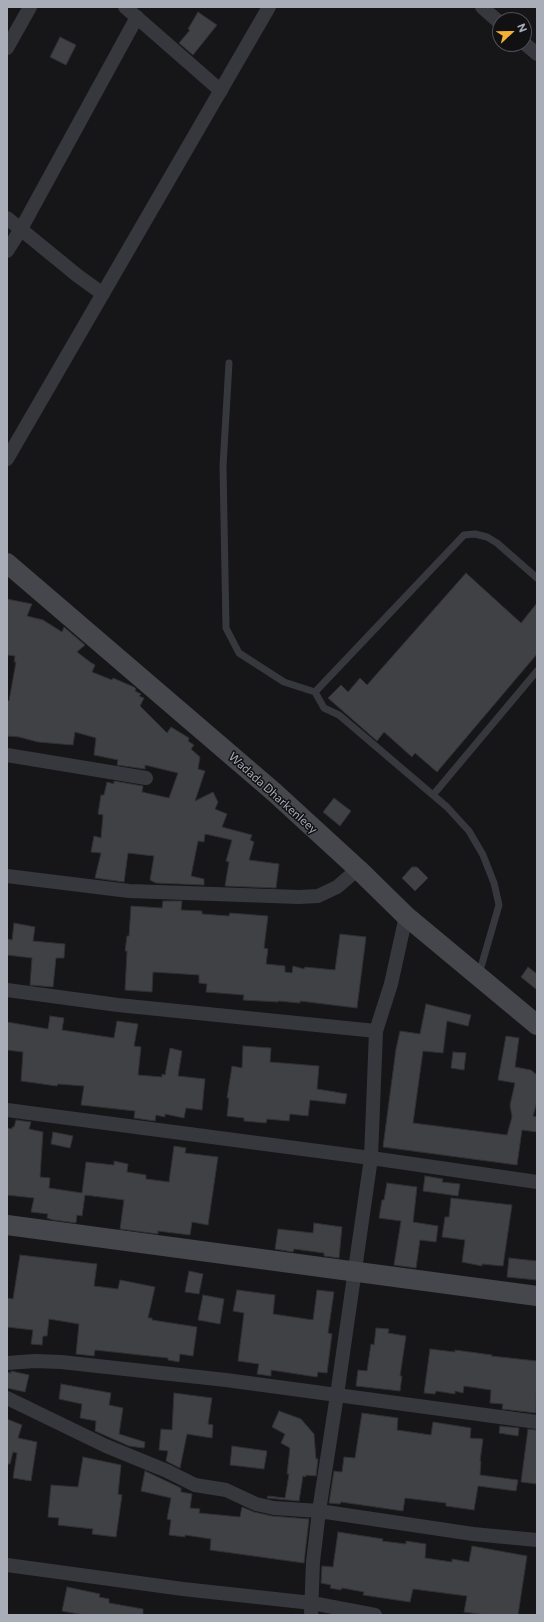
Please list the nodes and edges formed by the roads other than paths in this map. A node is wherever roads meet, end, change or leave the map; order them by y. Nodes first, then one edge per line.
1 (30, 7) edge
2 (125, 7) edge
3 (269, 7) edge
4 (482, 7) edge
5 (492, 16) edge
6 (137, 17) junction
7 (7, 48) edge
8 (221, 91) junction
9 (7, 218) edge
10 (21, 229) junction
11 (7, 251) edge
12 (103, 294) junction
13 (230, 363) dead end
14 (7, 459) edge
15 (7, 563) edge
16 (537, 578) edge
17 (537, 671) edge
18 (315, 692) junction
19 (7, 755) edge
20 (146, 778) dead end
21 (433, 794) junction
22 (358, 870) junction
23 (7, 876) edge
24 (406, 916) junction
25 (478, 978) junction
26 (7, 990) edge
27 (537, 1025) edge
28 (376, 1032) junction
29 (7, 1110) edge
30 (371, 1158) junction
31 (537, 1182) edge
32 (7, 1225) edge
33 (354, 1272) junction
34 (537, 1296) edge
35 (7, 1362) edge
36 (337, 1395) junction
37 (7, 1398) edge
38 (537, 1422) edge
39 (319, 1511) junction
40 (537, 1540) edge
41 (7, 1565) edge
42 (312, 1609) edge
43 (375, 1615) edge

1 - 7 street
2 - 6 street
3 - 8 street
4 - 5 street
6 - 8 street
6 - 10 street
8 - 12 street
9 - 10 street
10 - 11 street
10 - 12 street
12 - 14 street
13 - 18 lane
15 - 22 main road, Wadada Dharkenleey
16 - 18 lane
17 - 21 lane
18 - 21 lane
19 - 20 street
21 - 25 lane
22 - 23 street
22 - 24 main road, Wadada Dharkenleey
24 - 25 main road, Wadada Dharkenleey
24 - 28 street
25 - 27 main road, Wadada Dharkenleey
26 - 28 street
28 - 30 street
29 - 30 street
30 - 31 street
30 - 33 street
32 - 33 main road
33 - 34 main road
33 - 36 street
35 - 36 street
36 - 38 street
36 - 39 street
37 - 39 street
39 - 40 street
39 - 42 street
41 - 42 street
42 - 43 street

